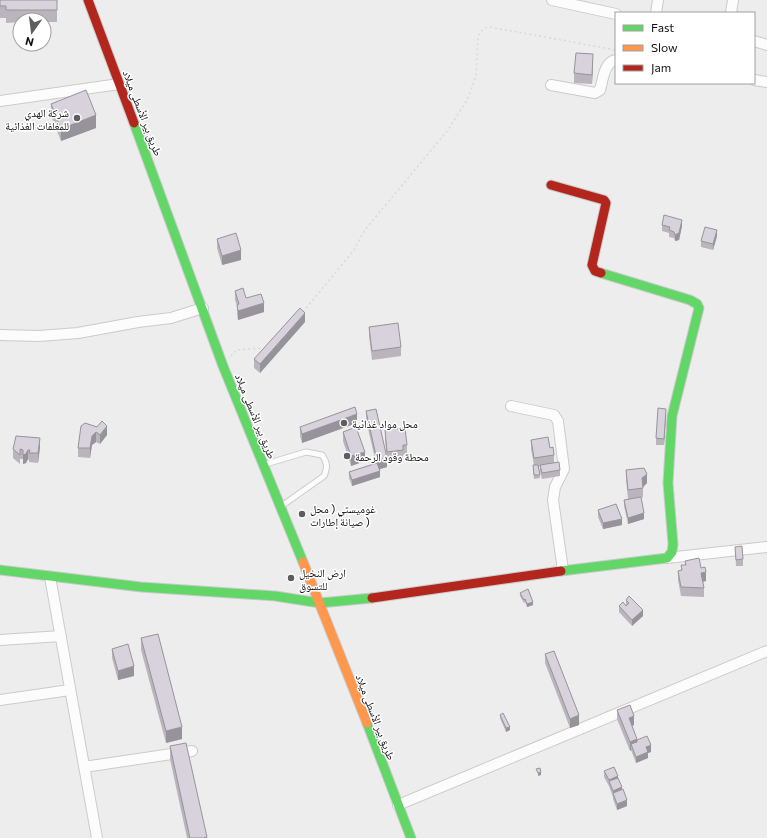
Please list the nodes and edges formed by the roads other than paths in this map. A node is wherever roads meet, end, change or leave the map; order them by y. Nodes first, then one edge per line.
1 (88, 0) edge
2 (552, 0) edge
3 (658, 0) edge
4 (733, 0) edge
5 (579, 3) edge
6 (656, 12) edge
7 (731, 12) edge
8 (615, 14) edge
9 (755, 42) edge
10 (767, 44) edge
11 (615, 60) edge
12 (755, 80) edge
13 (767, 82) edge
14 (119, 84) junction
15 (551, 85) dead end
16 (0, 101) edge
17 (551, 185) dead end
18 (203, 308) junction
19 (0, 335) edge
20 (511, 406) dead end
21 (263, 465) junction
22 (280, 507) junction
23 (767, 547) edge
24 (667, 558) junction
25 (0, 570) edge
26 (563, 570) junction
27 (50, 577) junction
28 (320, 603) junction
29 (61, 636) junction
30 (0, 640) edge
31 (767, 651) edge
32 (70, 690) junction
33 (0, 700) edge
34 (192, 751) dead end
35 (84, 767) junction
36 (398, 805) junction
37 (97, 838) edge
38 (411, 838) edge

1 - 14 street, طريق بير الأسطى ميلاد
2 - 5 street
3 - 6 street
4 - 7 street
5 - 8 street
9 - 10 street
11 - 15 street
12 - 13 street
14 - 16 street
14 - 18 street, طريق بير الأسطى ميلاد
17 - 24 street
18 - 19 street
18 - 21 street, طريق بير الأسطى ميلاد
20 - 26 street
21 - 22 street, طريق بير الأسطى ميلاد
21 - 22 lane
22 - 28 street, طريق بير الأسطى ميلاد
23 - 24 street
24 - 26 street
25 - 27 street
26 - 28 street
27 - 28 street
27 - 29 street
28 - 36 street, طريق بير الأسطى ميلاد
29 - 30 street
29 - 32 street
31 - 36 street
32 - 33 street
32 - 35 street
34 - 35 street
35 - 37 street
36 - 38 street, طريق بير الأسطى ميلاد

